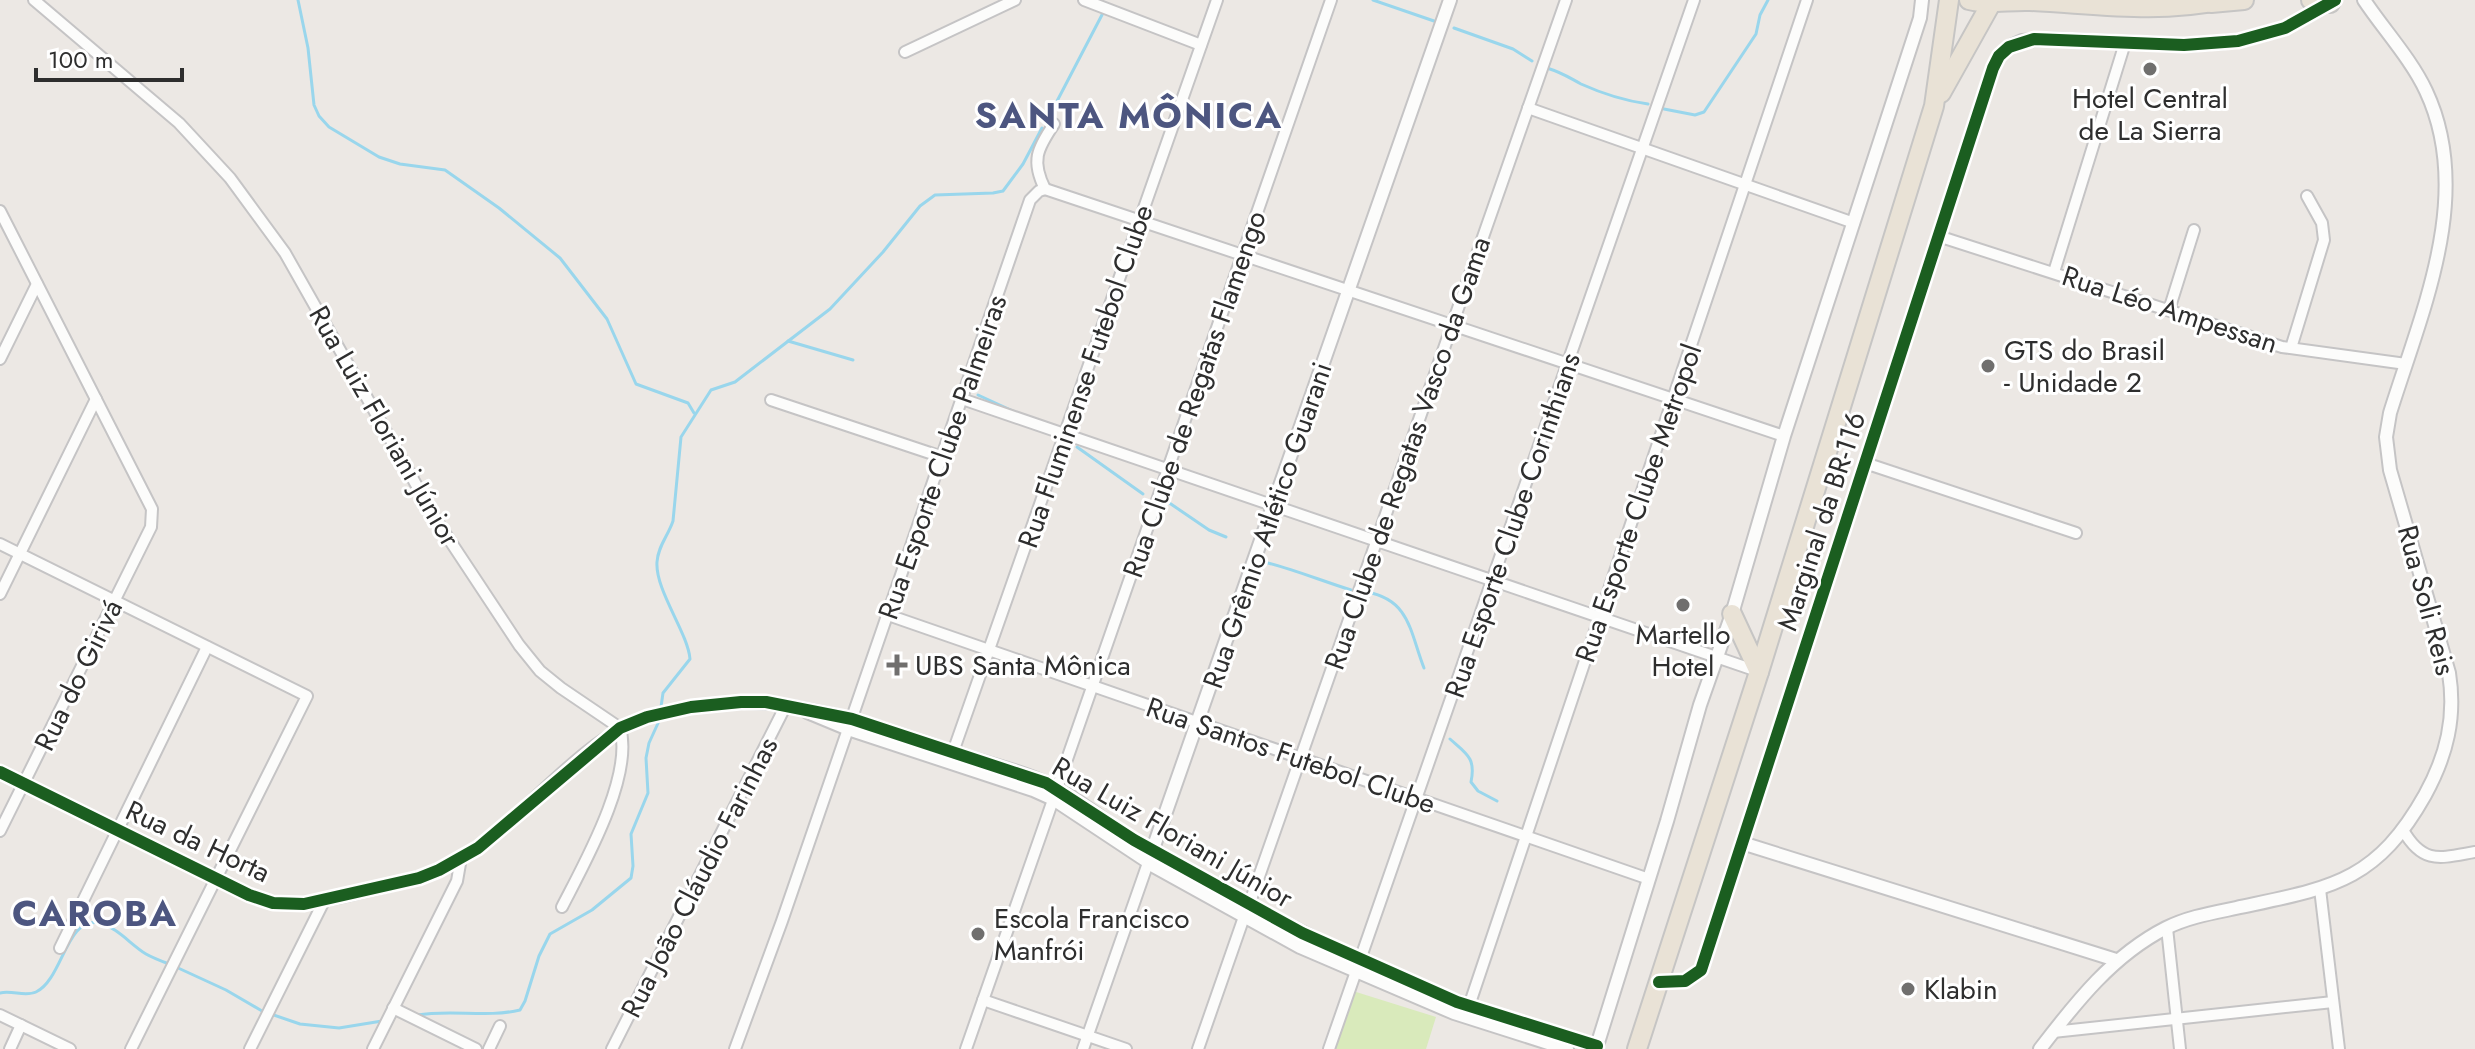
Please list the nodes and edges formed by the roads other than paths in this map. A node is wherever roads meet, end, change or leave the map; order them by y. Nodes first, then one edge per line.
1 (34, 0) edge
2 (984, 0) edge
3 (1015, 0) edge
4 (1217, 0) edge
5 (1331, 0) edge
6 (1450, 0) edge
7 (1566, 0) edge
8 (1694, 0) edge
9 (1807, 0) edge
10 (1922, 0) edge
11 (1949, 0) edge
12 (1969, 0) edge
13 (1992, 0) edge
14 (2244, 0) edge
15 (2311, 0) edge
16 (2364, 0) edge
17 (2215, 1) edge
18 (2331, 1) edge
19 (1088, 2) edge
20 (2065, 2) edge
21 (991, 11) junction
22 (2125, 43) junction
23 (1201, 45) junction
24 (905, 52) dead end
25 (1934, 106) junction
26 (1528, 108) junction
27 (1054, 124) dead end
28 (1643, 148) junction
29 (1745, 185) junction
30 (1045, 189) junction
31 (2307, 196) dead end
32 (0, 211) edge
33 (1140, 221) junction
34 (1854, 223) junction
35 (2194, 230) dead end
36 (1938, 236) junction
37 (1243, 255) junction
38 (2054, 272) junction
39 (37, 284) junction
40 (1349, 291) junction
41 (2169, 310) junction
42 (1452, 325) junction
43 (2291, 348) junction
44 (0, 359) edge
45 (1568, 364) junction
46 (2406, 364) junction
47 (96, 399) junction
48 (962, 399) junction
49 (1673, 399) junction
50 (771, 400) dead end
51 (1065, 434) junction
52 (1784, 436) junction
53 (942, 457) junction
54 (1865, 463) junction
55 (1168, 469) junction
56 (1273, 506) junction
57 (2076, 533) dead end
58 (1376, 541) junction
59 (0, 544) edge
60 (20, 554) junction
61 (1492, 581) junction
62 (0, 594) edge
63 (114, 601) junction
64 (1732, 614) junction
65 (888, 615) junction
66 (1600, 618) junction
67 (1774, 624) junction
68 (207, 647) junction
69 (989, 651) junction
70 (1717, 658) junction
71 (1759, 672) junction
72 (1092, 686) junction
73 (786, 705) junction
74 (1197, 723) junction
75 (850, 724) junction
76 (620, 728) junction
77 (953, 752) junction
78 (1300, 758) junction
79 (0, 772) edge
80 (24, 783) junction
81 (1057, 788) junction
82 (1416, 799) junction
83 (1053, 800) junction
84 (117, 830) junction
85 (2403, 830) junction
86 (0, 831) edge
87 (1526, 838) junction
88 (1742, 843) junction
89 (2475, 853) edge
90 (1150, 857) junction
91 (461, 858) junction
92 (216, 879) junction
93 (1649, 879) junction
94 (2320, 889) junction
95 (324, 901) junction
96 (562, 907) dead end
97 (1247, 911) junction
98 (2167, 928) junction
99 (60, 948) dead end
100 (2116, 960) junction
101 (1358, 966) junction
102 (1659, 982) junction
103 (983, 1000) junction
104 (2333, 1002) junction
105 (1469, 1006) junction
106 (396, 1011) junction
107 (0, 1015) edge
108 (2177, 1019) junction
109 (21, 1025) junction
110 (500, 1026) dead end
111 (2053, 1032) junction
112 (1088, 1036) junction
113 (1597, 1048) edge
114 (10, 1049) edge
115 (70, 1049) edge
116 (131, 1049) edge
117 (250, 1049) edge
118 (373, 1049) edge
119 (476, 1049) edge
120 (489, 1049) edge
121 (612, 1049) edge
122 (735, 1049) edge
123 (966, 1049) edge
124 (1083, 1049) edge
125 (1126, 1049) edge
126 (1198, 1049) edge
127 (1329, 1049) edge
128 (1567, 1049) edge
129 (1637, 1049) edge
130 (2040, 1049) edge
131 (2180, 1049) edge
132 (2339, 1049) edge

1 - 76 street, Rua Luiz Floriani Júnior
2 - 21 street
3 - 21 street
4 - 23 street, Rua Fluminense Futebol Clube
5 - 37 street, Rua Clube de Regatas Flamengo
6 - 40 street, Rua Grêmio Atlético Guarani
7 - 26 street, Rua Clube de Regatas Vasco da Gama
8 - 28 street, Rua Esporte Clube Corinthians
9 - 29 street, Rua Esporte Clube Metropol
10 - 34 street, Marginal da BR-116
11 - 25 highway
12 - 13 highway
13 - 20 highway
13 - 25 highway
14 - 17 highway
15 - 18 highway
16 - 46 street, Rua Soli Reis
17 - 20 highway
18 - 22 street
19 - 23 street
21 - 24 street
22 - 36 street, Marginal da BR-116
22 - 38 street
23 - 33 street, Rua Fluminense Futebol Clube
25 - 67 highway
26 - 28 street
26 - 42 street, Rua Clube de Regatas Vasco da Gama
27 - 30 street
28 - 29 street
28 - 45 street, Rua Esporte Clube Corinthians
29 - 34 street
29 - 49 street, Rua Esporte Clube Metropol
30 - 33 street
30 - 48 street, Rua Esporte Clube Palmeiras
31 - 43 street
32 - 39 street
33 - 37 street
33 - 51 street, Rua Fluminense Futebol Clube
34 - 52 street, Marginal da BR-116
35 - 41 street
36 - 38 street, Rua Léo Ampessan
36 - 54 street, Marginal da BR-116
37 - 40 street
37 - 55 street, Rua Clube de Regatas Flamengo
38 - 41 street, Rua Léo Ampessan
39 - 44 street
39 - 47 street
40 - 42 street
40 - 56 street, Rua Grêmio Atlético Guarani
41 - 43 street, Rua Léo Ampessan
42 - 45 street
42 - 58 street, Rua Clube de Regatas Vasco da Gama
43 - 46 street, Rua Léo Ampessan
45 - 49 street
45 - 61 street, Rua Esporte Clube Corinthians
46 - 85 street, Rua Soli Reis
47 - 60 street
47 - 63 street, Rua do Girivá
48 - 51 street
48 - 53 street, Rua Esporte Clube Palmeiras
49 - 52 street
49 - 66 street, Rua Esporte Clube Metropol
50 - 53 street
51 - 55 street
51 - 69 street, Rua Fluminense Futebol Clube
52 - 64 street, Marginal da BR-116
53 - 65 street, Rua Esporte Clube Palmeiras
54 - 57 street
54 - 88 street, Marginal da BR-116
55 - 56 street
55 - 72 street, Rua Clube de Regatas Flamengo
56 - 58 street
56 - 74 street, Rua Grêmio Atlético Guarani
58 - 61 street
58 - 78 street, Rua Clube de Regatas Vasco da Gama
59 - 60 street
60 - 62 street
60 - 63 street
61 - 66 street
61 - 82 street, Rua Esporte Clube Corinthians
63 - 68 street
63 - 80 street, Rua do Girivá
64 - 67 highway
64 - 70 street, Marginal da BR-116
64 - 71 highway
65 - 69 street, Rua Santos Futebol Clube
65 - 75 street, Rua Esporte Clube Palmeiras
66 - 70 street
66 - 87 street, Rua Esporte Clube Metropol
67 - 71 highway
68 - 84 street
68 - 92 street
69 - 72 street, Rua Santos Futebol Clube
69 - 77 street, Rua Fluminense Futebol Clube
70 - 71 street
70 - 93 street, Marginal da BR-116
71 - 102 highway
72 - 74 street, Rua Santos Futebol Clube
72 - 81 street, Rua Clube de Regatas Flamengo
73 - 75 street, Rua Luiz Floriani Júnior
73 - 76 street, Rua Luiz Floriani Júnior
73 - 121 street, Rua João Cláudio Farinhas
74 - 78 street, Rua Santos Futebol Clube
74 - 90 street, Rua Grêmio Atlético Guarani
75 - 77 street, Rua Luiz Floriani Júnior
75 - 83 street, Rua Luiz Floriani Júnior
75 - 122 street, Rua Esporte Clube Palmeiras
76 - 91 street, Rua da Horta
76 - 96 street
77 - 81 street, Rua Luiz Floriani Júnior
78 - 82 street, Rua Santos Futebol Clube
78 - 97 street, Rua Clube de Regatas Vasco da Gama
79 - 80 street, Rua da Horta
80 - 84 street, Rua da Horta
80 - 86 street, Rua do Girivá
81 - 90 street, Rua Luiz Floriani Júnior
82 - 87 street, Rua Santos Futebol Clube
82 - 101 street, Rua Esporte Clube Corinthians
83 - 90 street, Rua Luiz Floriani Júnior
83 - 103 street
84 - 92 street, Rua da Horta
84 - 99 street
85 - 89 street
85 - 94 street, Rua Soli Reis
87 - 93 street, Rua Santos Futebol Clube
87 - 105 street, Rua Esporte Clube Metropol
88 - 100 street
88 - 102 street, Marginal da BR-116
90 - 97 street, Rua Luiz Floriani Júnior
90 - 112 street, Rua Grêmio Atlético Guarani
91 - 95 street, Rua da Horta
91 - 106 street
92 - 95 street, Rua da Horta
92 - 116 street
93 - 113 street, Marginal da BR-116
94 - 98 street, Rua Soli Reis
94 - 104 street
95 - 117 street
97 - 101 street, Rua Luiz Floriani Júnior
97 - 126 street, Rua Clube de Regatas Vasco da Gama
98 - 100 street, Rua Soli Reis
98 - 108 street
100 - 111 street, Rua Soli Reis
101 - 105 street, Rua Luiz Floriani Júnior
101 - 127 street, Rua Esporte Clube Corinthians
101 - 128 street, Rua Luiz Floriani Júnior
102 - 129 highway
103 - 112 street
103 - 123 street
104 - 108 street
104 - 132 street
105 - 113 street, Rua Luiz Floriani Júnior
106 - 118 street
106 - 119 street
107 - 109 street
108 - 111 street
108 - 131 street
109 - 114 street
109 - 115 street
110 - 120 street
111 - 130 street, Rua Soli Reis
112 - 124 street, Rua Grêmio Atlético Guarani
112 - 125 street

